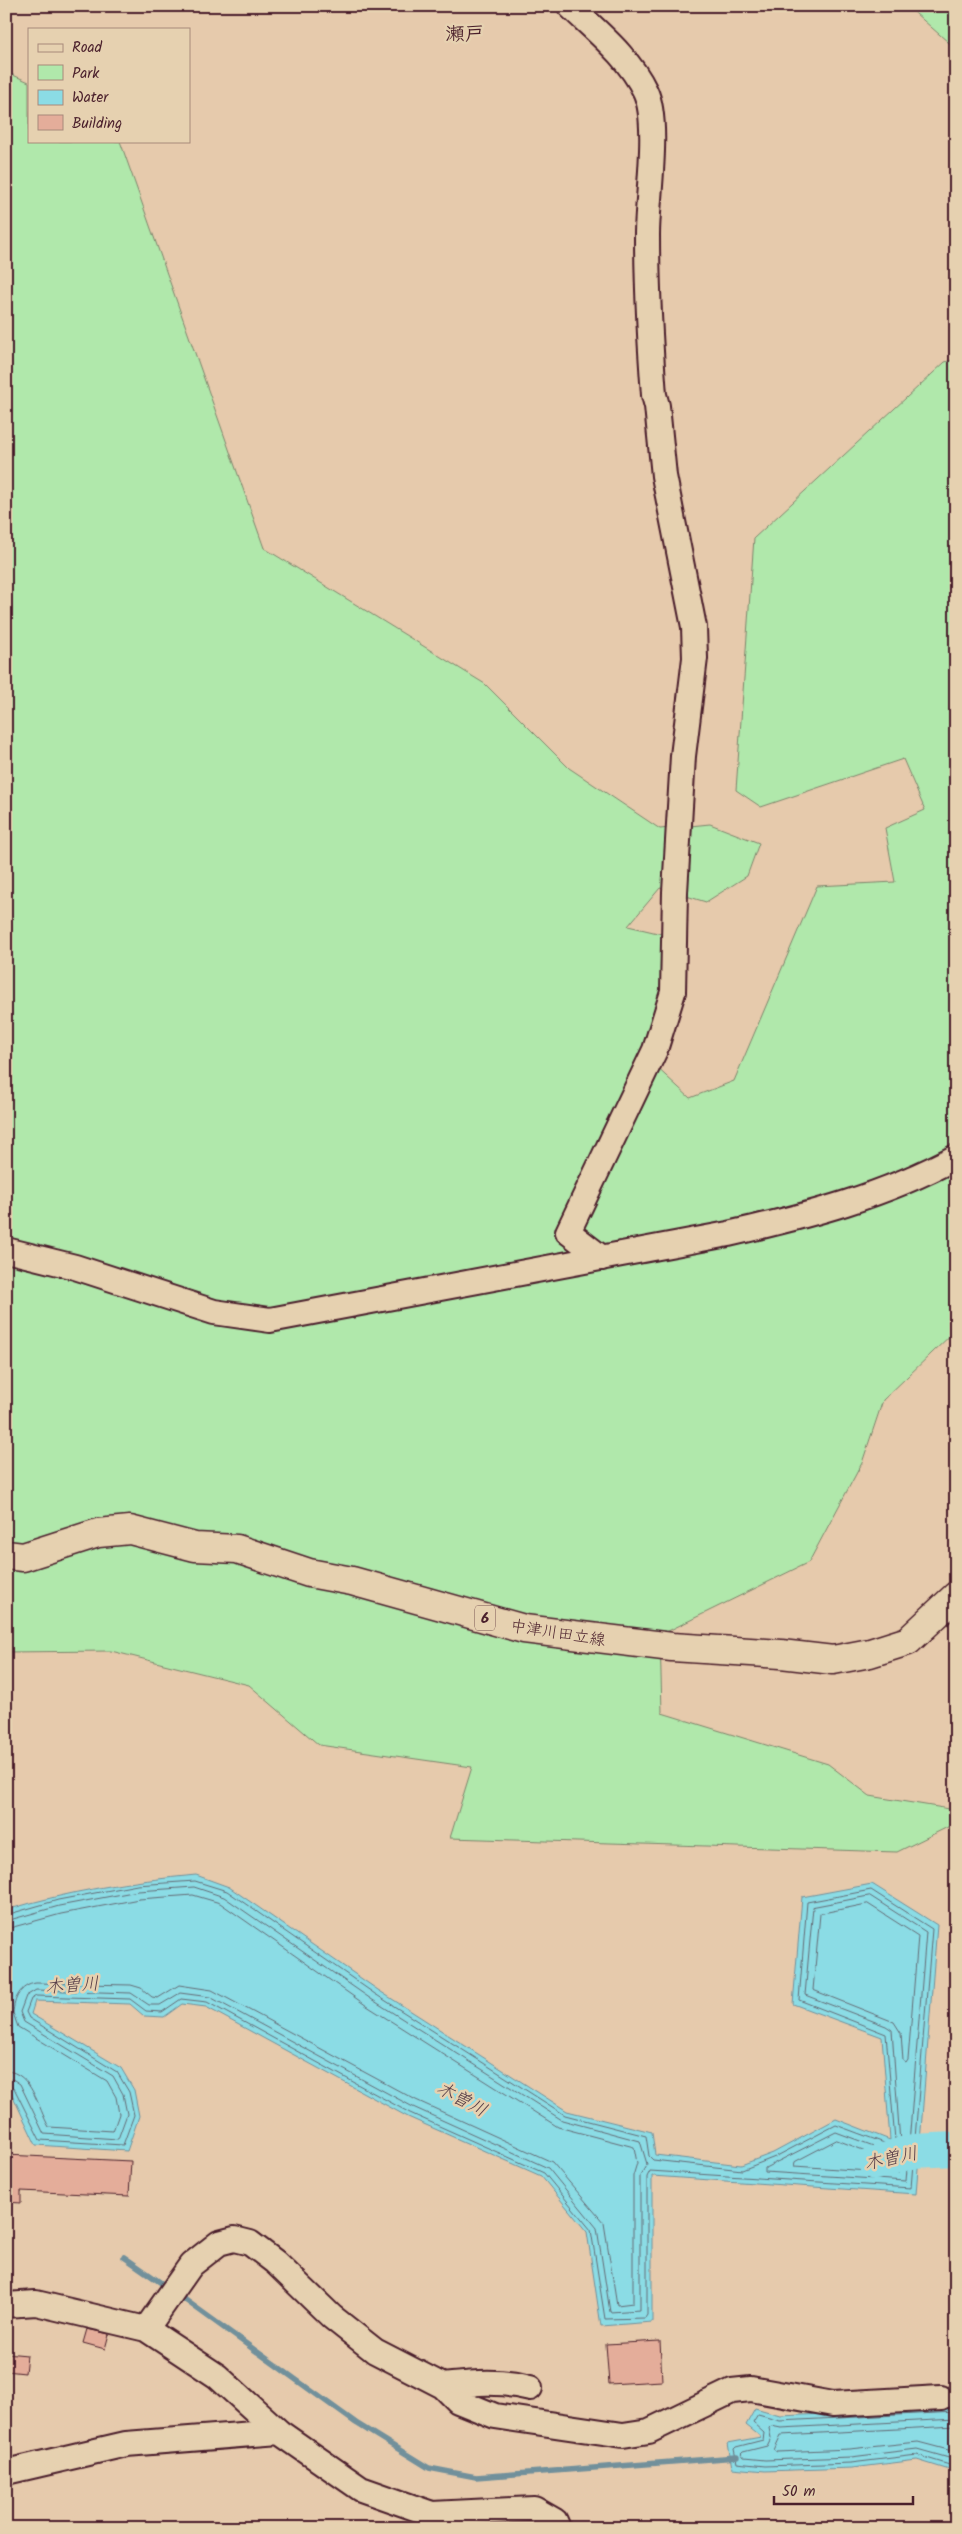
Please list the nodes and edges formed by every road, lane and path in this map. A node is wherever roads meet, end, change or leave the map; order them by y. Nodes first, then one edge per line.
1 (570, 6) edge
2 (956, 1157) edge
3 (6, 1250) edge
4 (602, 1258) junction
5 (6, 1555) edge
6 (956, 1596) edge
7 (6, 2304) edge
8 (150, 2322) junction
9 (443, 2386) junction
10 (530, 2388) dead end
11 (942, 2398) dead end
12 (279, 2432) junction
13 (6, 2472) edge
14 (558, 2528) edge

1 - 4 street
2 - 4 street
3 - 4 street
5 - 6 main road, 中津川田立線 / 6
7 - 8 street
8 - 9 street
8 - 12 street
9 - 10 street
9 - 11 street
12 - 13 street
12 - 14 street

